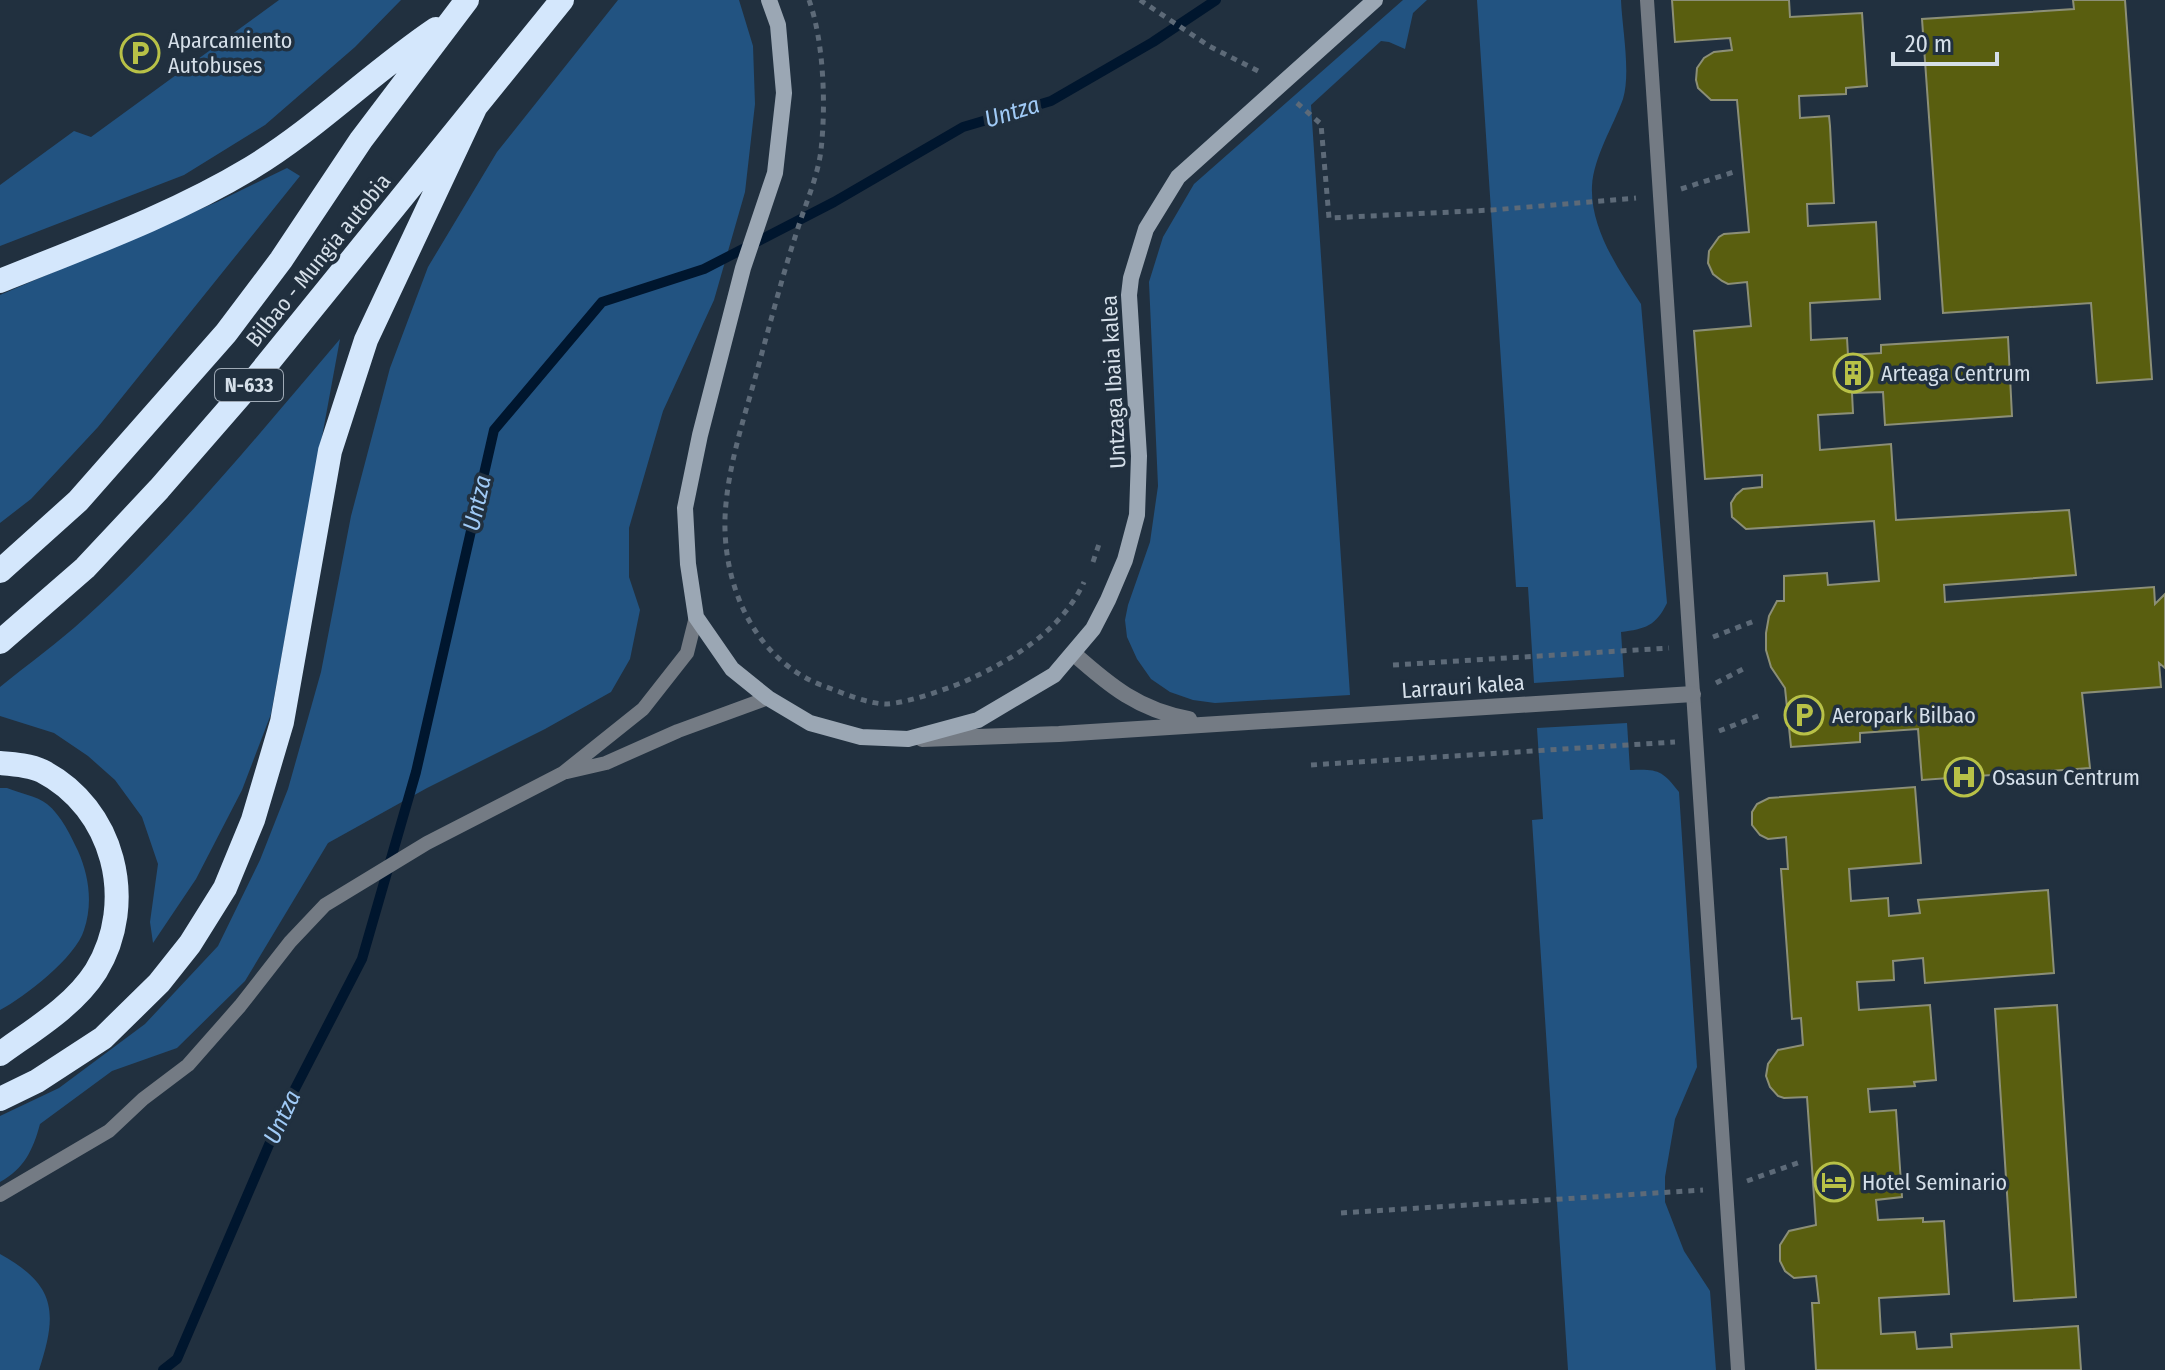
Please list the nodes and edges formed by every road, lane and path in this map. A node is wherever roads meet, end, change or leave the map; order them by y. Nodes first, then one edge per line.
1 (562, 0) edge
2 (769, 0) edge
3 (809, 0) edge
4 (1140, 0) edge
5 (1375, 0) edge
6 (1647, 0) edge
7 (459, 9) edge
8 (1251, 81) dead end
9 (1278, 87) junction
10 (476, 106) junction
11 (1737, 171) dead end
12 (1659, 195) junction
13 (0, 281) edge
14 (1104, 531) dead end
15 (1091, 567) dead end
16 (0, 571) edge
17 (1086, 578) dead end
18 (696, 617) junction
19 (1757, 620) dead end
20 (0, 642) edge
21 (1690, 647) junction
22 (1073, 653) junction
23 (1393, 665) dead end
24 (1693, 694) junction
25 (768, 698) junction
26 (1763, 714) dead end
27 (1234, 723) junction
28 (908, 739) junction
29 (1696, 741) junction
30 (0, 763) edge
31 (1311, 765) dead end
32 (563, 773) junction
33 (0, 1054) edge
34 (0, 1099) edge
35 (1803, 1161) dead end
36 (1726, 1188) junction
37 (0, 1195) edge
38 (1341, 1213) dead end
39 (1738, 1370) edge

1 - 10 highway, Bilbao - Mungia autobia / N-633
2 - 18 street
3 - 17 path
4 - 8 path
5 - 9 street, Untzaga Ibaia kalea
6 - 12 lane
7 - 13 highway
7 - 16 highway, Bilbao - Mungia autobia / N-633
9 - 12 path
9 - 22 street, Untzaga Ibaia kalea
10 - 20 highway, Bilbao - Mungia autobia / N-633
10 - 34 highway
11 - 12 path
12 - 21 lane
14 - 15 path
18 - 25 street, Untzaga Ibaia kalea
18 - 32 lane
19 - 21 path
21 - 23 path
21 - 24 lane
22 - 27 street
22 - 28 street, Untzaga Ibaia kalea
24 - 27 street, Larrauri kalea
24 - 29 lane
25 - 28 street, Untzaga Ibaia kalea
25 - 32 lane
26 - 29 path
27 - 28 street
29 - 31 path
29 - 36 lane
30 - 33 highway
32 - 37 lane
35 - 36 path
36 - 38 path
36 - 39 lane

